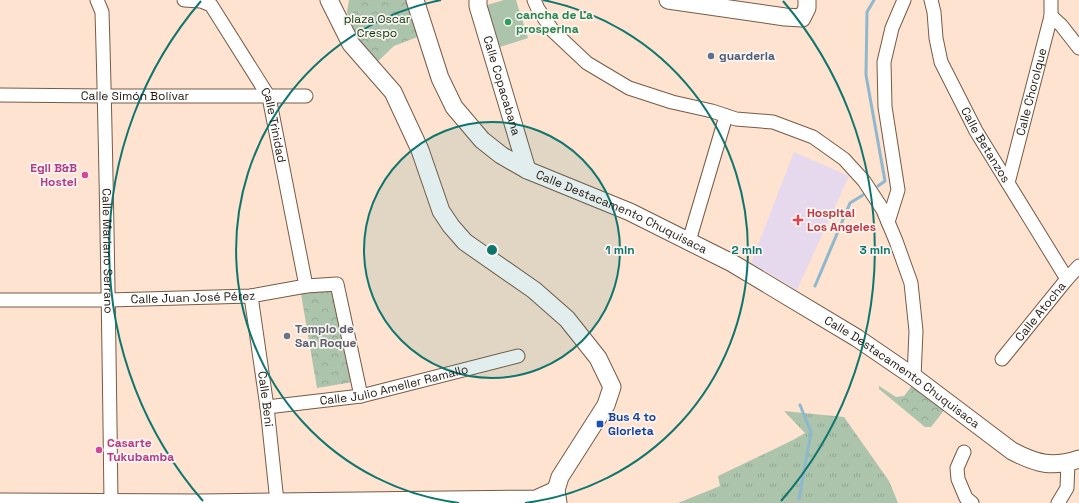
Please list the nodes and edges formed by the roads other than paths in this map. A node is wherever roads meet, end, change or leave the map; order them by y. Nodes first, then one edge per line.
1 (97, 0) edge
2 (184, 0) edge
3 (329, 0) edge
4 (340, 0) edge
5 (416, 0) edge
6 (478, 0) edge
7 (534, 0) edge
8 (668, 0) edge
9 (807, 0) edge
10 (904, 0) edge
11 (931, 0) edge
12 (1051, 0) edge
13 (1056, 20) junction
14 (344, 29) junction
15 (1079, 48) edge
16 (0, 95) edge
17 (105, 96) junction
18 (306, 96) dead end
19 (269, 97) junction
20 (726, 116) junction
21 (527, 170) junction
22 (1008, 183) junction
23 (888, 222) junction
24 (689, 241) junction
25 (1079, 266) edge
26 (1067, 279) junction
27 (306, 286) junction
28 (251, 296) junction
29 (0, 300) edge
30 (109, 300) junction
31 (518, 356) dead end
32 (1002, 358) dead end
33 (914, 377) junction
34 (361, 396) junction
35 (267, 407) junction
36 (964, 452) dead end
37 (1074, 461) edge
38 (557, 497) edge
39 (537, 501) edge
40 (0, 502) edge
41 (111, 502) junction
42 (278, 502) junction
43 (201, 503) edge
44 (972, 503) edge
45 (1058, 503) edge

1 - 17 street, Calle Mariano Serrano
2 - 19 street, Calle Trinidad
3 - 14 main road
4 - 14 main road
5 - 21 main road, Calle Destacamento Chuquisaca
6 - 21 main road, Calle Copacabana
7 - 20 street
8 - 9 main road
10 - 23 street
11 - 22 street, Calle Betanzos
12 - 13 street, Calle Chorolque
13 - 15 street
13 - 22 street, Calle Chorolque
14 - 38 main road
16 - 17 street, Calle Simón Bolívar
17 - 19 street, Calle Simón Bolívar
17 - 30 street, Calle Mariano Serrano
18 - 19 street, Calle Simón Bolívar
19 - 27 street, Calle Trinidad
20 - 23 street
20 - 24 street
21 - 24 main road, Calle Destacamento Chuquisaca
22 - 26 street, Calle Betanzos
23 - 33 street
24 - 33 main road, Calle Destacamento Chuquisaca
25 - 26 street, Calle Atocha
26 - 32 street, Calle Atocha
27 - 28 street, Calle Juan José Pérez
27 - 34 street, Calle Juan José Pérez
28 - 30 street, Calle Juan José Pérez
28 - 35 street, Calle Beni
29 - 30 street, Calle Juan José Pérez
30 - 41 street, Calle Mariano Serrano
31 - 34 street, Calle Julio Ameller Ramallo
33 - 37 main road, Calle Destacamento Chuquisaca
34 - 35 street, Calle Julio Ameller Ramallo
35 - 42 street, Calle Beni
36 - 44 street
37 - 45 street
38 - 39 main road
39 - 42 main road
40 - 41 main road
41 - 43 main road
42 - 43 main road

